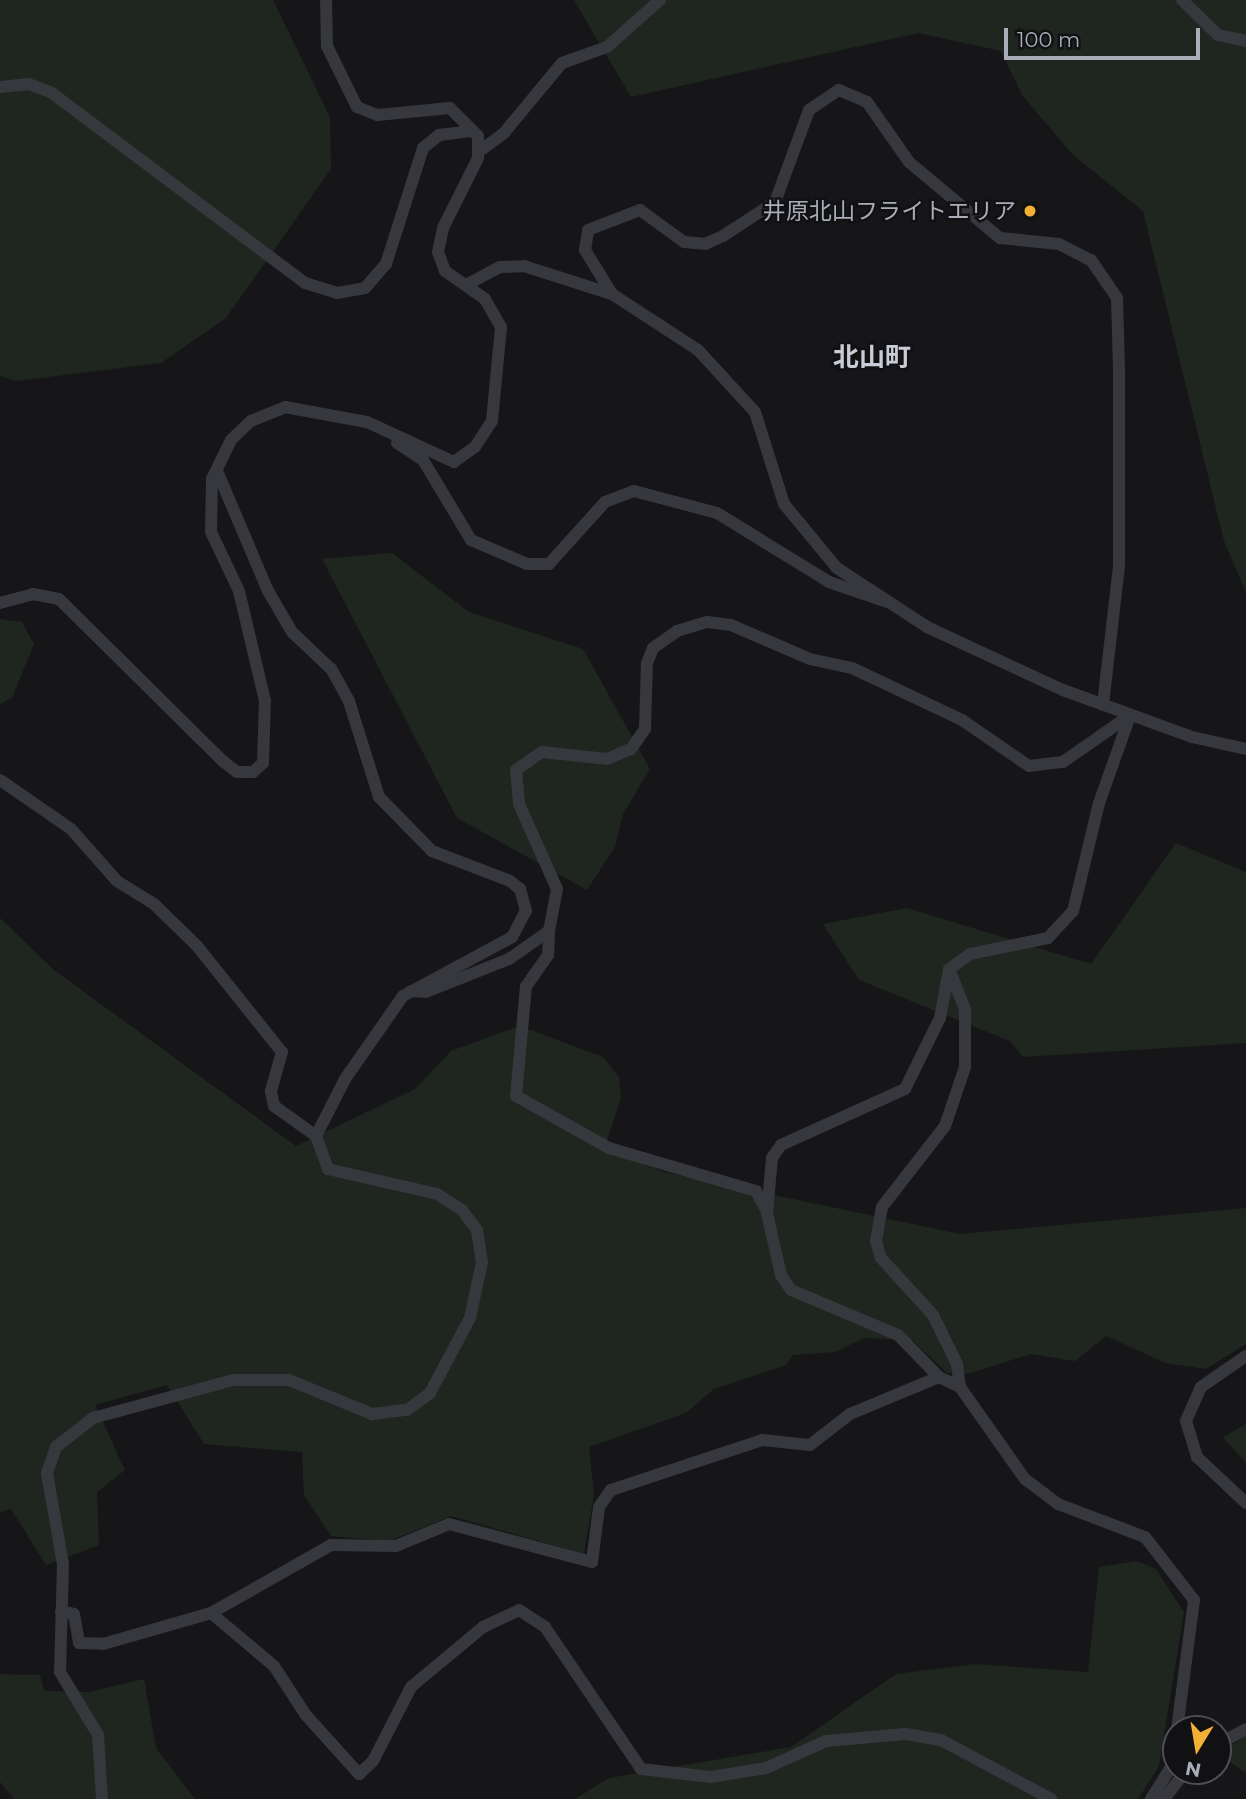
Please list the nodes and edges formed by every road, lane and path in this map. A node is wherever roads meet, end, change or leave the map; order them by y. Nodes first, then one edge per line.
1 (326, 0) edge
2 (660, 0) edge
3 (1182, 0) edge
4 (1246, 41) edge
5 (0, 87) edge
6 (471, 131) junction
7 (481, 150) junction
8 (466, 285) junction
9 (612, 294) junction
10 (388, 430) junction
11 (218, 473) junction
12 (888, 602) junction
13 (0, 603) edge
14 (1103, 705) junction
15 (1130, 716) junction
16 (1246, 749) edge
17 (0, 780) edge
18 (549, 931) junction
19 (949, 969) junction
20 (411, 991) junction
21 (316, 1136) junction
22 (767, 1213) junction
23 (1246, 1356) edge
24 (939, 1377) junction
25 (960, 1387) junction
26 (1246, 1503) edge
27 (61, 1611) junction
28 (211, 1613) junction
29 (1178, 1715) edge
30 (1162, 1782) edge
31 (1175, 1785) edge
32 (102, 1799) edge
33 (1051, 1799) edge
34 (1151, 1799) edge
35 (1164, 1799) edge

1 - 6 street
2 - 7 street
3 - 4 street
5 - 6 street
6 - 7 street
7 - 8 street
8 - 9 street
8 - 10 street
9 - 12 street
9 - 14 street
10 - 11 street
10 - 12 street
11 - 13 street
11 - 20 street
12 - 14 street
14 - 15 street
15 - 16 street
15 - 18 street
15 - 19 street
17 - 21 street
18 - 20 street
18 - 22 street
19 - 22 street
19 - 25 street
20 - 21 street
21 - 27 street
22 - 24 street
23 - 26 street
24 - 25 street
24 - 28 street
25 - 29 street
27 - 28 street
27 - 32 street
28 - 33 street
30 - 34 street
31 - 35 street

